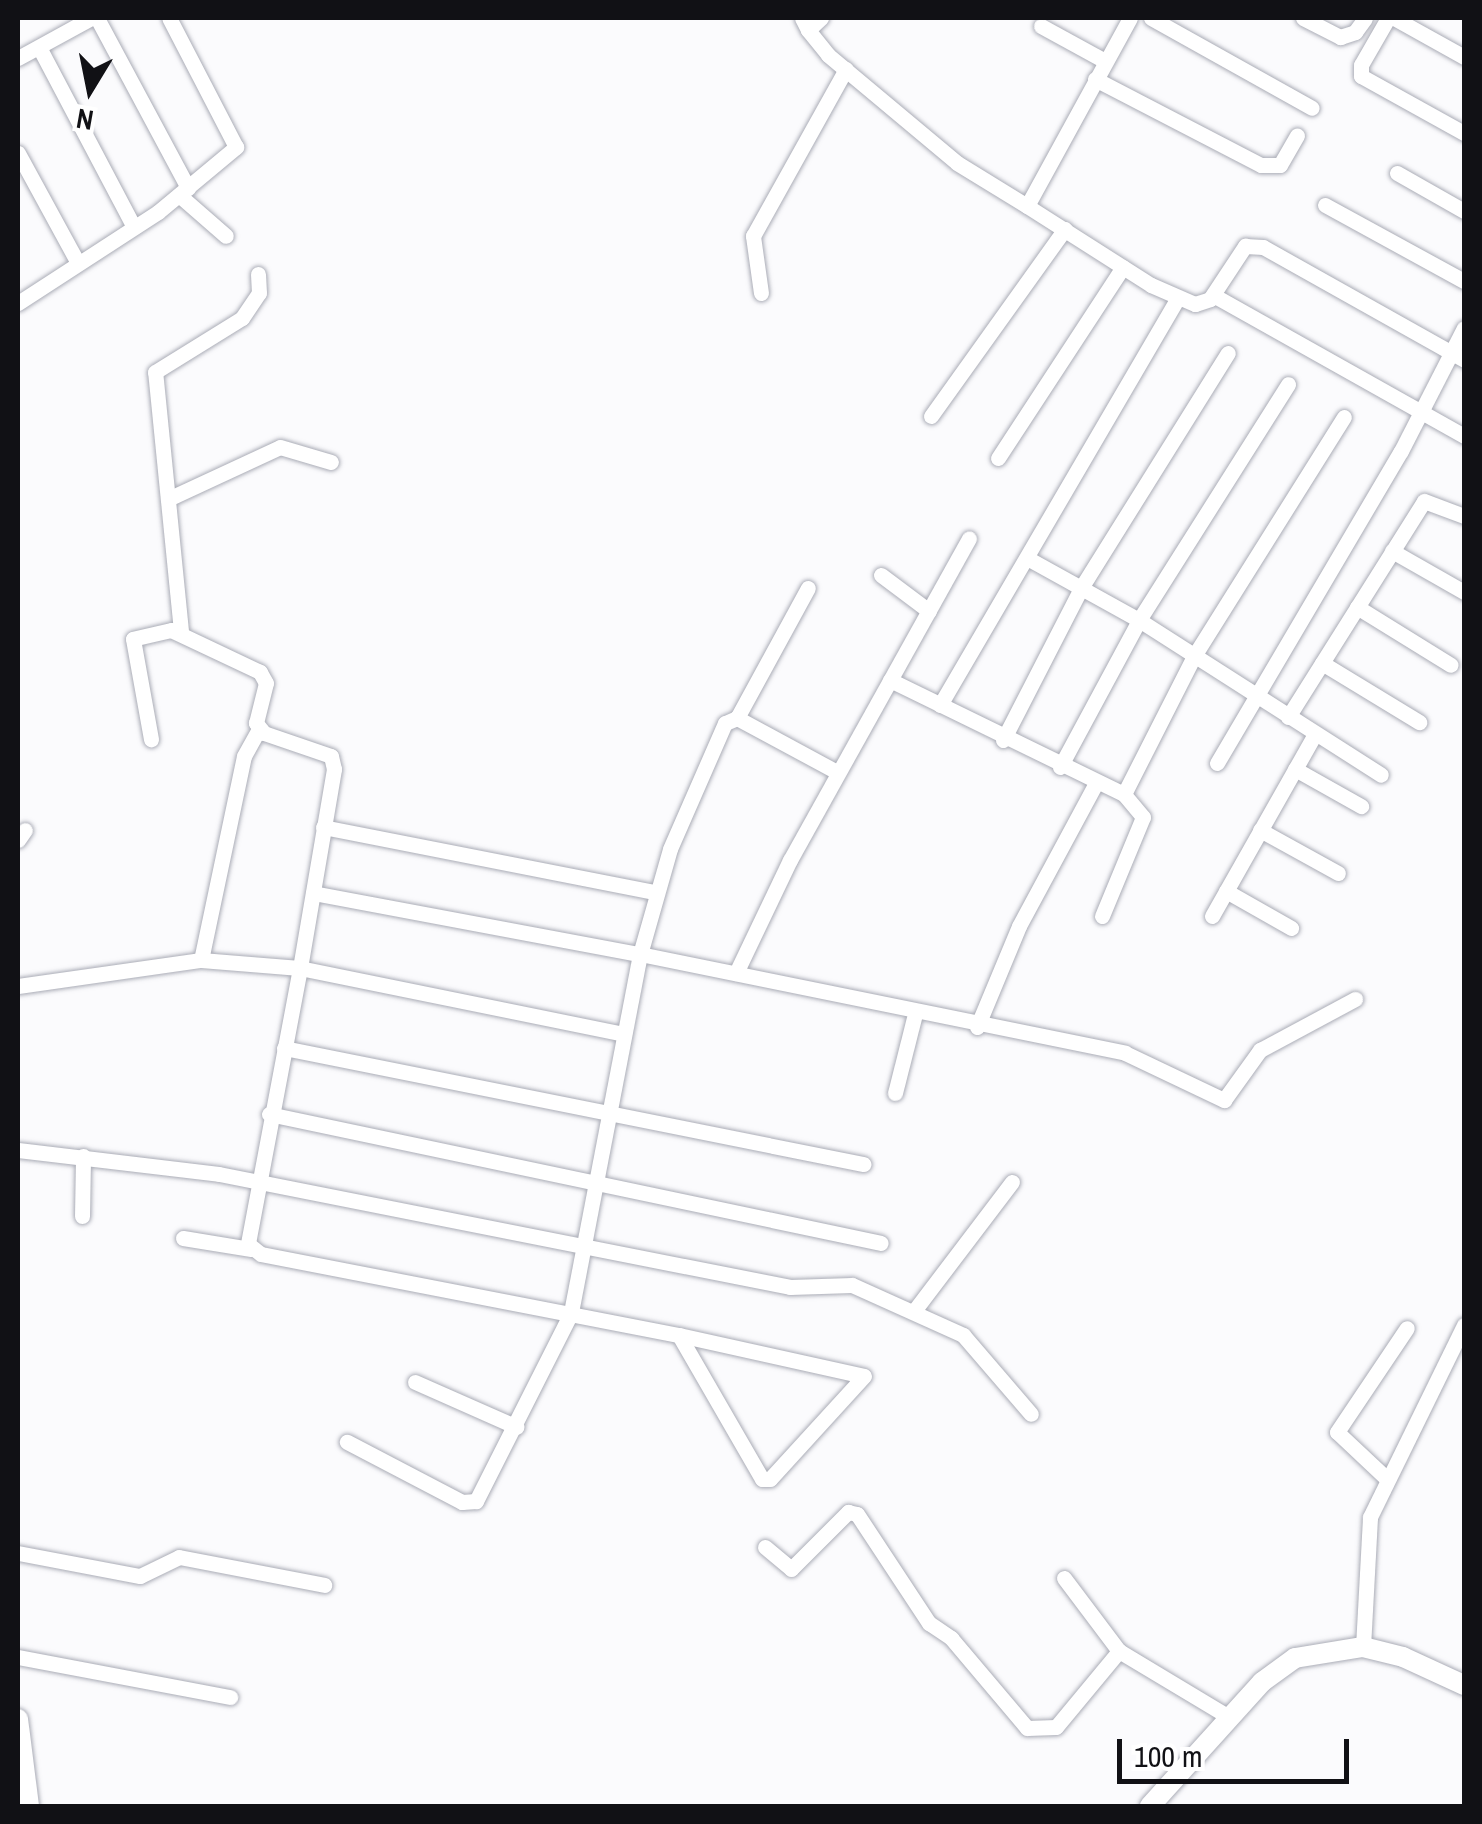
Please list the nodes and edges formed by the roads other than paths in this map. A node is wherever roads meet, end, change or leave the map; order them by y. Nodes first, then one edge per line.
1 (94, 18) edge
2 (169, 18) edge
3 (821, 18) edge
4 (1130, 18) edge
5 (1151, 18) edge
6 (1303, 18) edge
7 (1365, 18) edge
8 (1391, 18) edge
9 (805, 24) edge
10 (1041, 26) dead end
11 (40, 49) junction
12 (1464, 56) edge
13 (18, 58) edge
14 (1106, 61) junction
15 (846, 69) junction
16 (1096, 78) junction
17 (1312, 108) dead end
18 (1464, 133) edge
19 (1297, 136) dead end
20 (18, 153) edge
21 (1397, 173) dead end
22 (184, 192) junction
23 (1325, 205) dead end
24 (1027, 206) junction
25 (1464, 211) edge
26 (134, 227) junction
27 (1066, 229) junction
28 (226, 236) dead end
29 (78, 264) junction
30 (1123, 267) junction
31 (258, 274) dead end
32 (1464, 281) edge
33 (760, 293) dead end
34 (1213, 295) junction
35 (1178, 300) junction
36 (18, 303) edge
37 (1464, 328) edge
38 (1228, 353) dead end
39 (1458, 356) edge
40 (1288, 384) dead end
41 (1420, 412) junction
42 (931, 416) dead end
43 (1344, 417) dead end
44 (1464, 436) edge
45 (998, 458) dead end
46 (332, 462) dead end
47 (168, 500) junction
48 (1464, 516) edge
49 (969, 539) dead end
50 (1392, 551) junction
51 (1026, 558) junction
52 (881, 575) dead end
53 (808, 588) dead end
54 (1081, 588) junction
55 (1464, 592) edge
56 (1357, 607) junction
57 (930, 611) junction
58 (1139, 620) junction
59 (181, 631) junction
60 (1194, 656) junction
61 (1322, 663) junction
62 (1452, 664) dead end
63 (890, 680) junction
64 (1254, 697) junction
65 (940, 705) junction
66 (1288, 717) junction
67 (737, 718) junction
68 (1419, 722) dead end
69 (259, 729) junction
70 (1315, 734) junction
71 (151, 738) dead end
72 (1003, 740) junction
73 (1217, 762) dead end
74 (1060, 767) junction
75 (1295, 769) junction
76 (837, 772) junction
77 (1381, 774) dead end
78 (1095, 786) junction
79 (1124, 794) junction
80 (1361, 806) dead end
81 (323, 828) junction
82 (1260, 830) junction
83 (1338, 873) dead end
84 (1226, 891) junction
85 (655, 892) junction
86 (314, 893) junction
87 (1102, 916) dead end
88 (1212, 916) dead end
89 (1292, 928) dead end
90 (640, 954) junction
91 (201, 960) junction
92 (300, 968) junction
93 (736, 973) junction
94 (18, 986) edge
95 (1356, 999) dead end
96 (916, 1014) junction
97 (978, 1027) junction
98 (624, 1034) junction
99 (284, 1048) junction
100 (895, 1093) dead end
101 (270, 1114) junction
102 (609, 1114) junction
103 (18, 1150) edge
104 (83, 1156) junction
105 (863, 1164) dead end
106 (594, 1181) junction
107 (256, 1182) junction
108 (1012, 1182) dead end
109 (82, 1216) dead end
110 (182, 1238) dead end
111 (881, 1243) dead end
112 (583, 1246) junction
113 (251, 1249) junction
114 (914, 1311) junction
115 (571, 1313) junction
116 (1464, 1325) edge
117 (1406, 1328) dead end
118 (679, 1335) junction
119 (415, 1382) dead end
120 (1031, 1414) dead end
121 (517, 1427) junction
122 (347, 1442) dead end
123 (1386, 1478) junction
124 (766, 1547) dead end
125 (18, 1553) edge
126 (1064, 1578) dead end
127 (324, 1585) dead end
128 (1364, 1647) junction
129 (1119, 1651) junction
130 (18, 1657) edge
131 (1464, 1686) edge
132 (230, 1697) dead end
133 (1229, 1717) junction
134 (18, 1719) edge
135 (29, 1806) edge
136 (1150, 1806) edge

1 - 11 street
1 - 22 street
2 - 22 street
3 - 9 street
4 - 14 street
5 - 17 street
6 - 7 street
8 - 12 street
8 - 18 street
9 - 15 street
10 - 14 street
11 - 13 street
11 - 26 street
14 - 16 street
15 - 24 street
15 - 33 street
16 - 19 street
16 - 24 street
20 - 29 street
21 - 25 street
22 - 26 street
22 - 28 street
23 - 32 street
24 - 27 street
26 - 29 street
27 - 30 street
27 - 42 street
29 - 36 street
30 - 35 street
30 - 45 street
31 - 47 street
34 - 35 street
34 - 39 street
34 - 41 street
35 - 51 street
37 - 39 street
38 - 54 street
39 - 41 street
40 - 58 street
41 - 44 street
41 - 64 street
43 - 60 street
46 - 47 street
47 - 59 street
48 - 50 street
49 - 57 street
50 - 55 street
50 - 56 street
51 - 54 street
51 - 65 street
52 - 57 street
53 - 67 street
54 - 58 street
54 - 72 street
56 - 61 street
56 - 62 street
57 - 63 street
58 - 60 street
58 - 74 street
59 - 69 street
59 - 71 street
60 - 64 street
60 - 79 street
61 - 66 street
61 - 68 street
63 - 65 street
63 - 76 street
64 - 66 street
64 - 73 street
65 - 72 street
66 - 70 street
67 - 76 street
67 - 85 street
69 - 81 street
69 - 91 street
70 - 75 street
70 - 77 street
72 - 74 street
74 - 78 street
75 - 80 street
75 - 82 street
76 - 93 street
78 - 79 street
78 - 97 street
79 - 87 street
81 - 85 street
81 - 86 street
82 - 83 street
82 - 84 street
84 - 88 street
84 - 89 street
85 - 90 street
86 - 90 street
86 - 92 street
90 - 93 street
90 - 98 street
91 - 92 street
91 - 94 street
92 - 98 street
92 - 99 street
93 - 96 street
95 - 97 street
96 - 97 street
96 - 100 street
98 - 102 street
99 - 101 street
99 - 102 street
101 - 106 street
101 - 107 street
102 - 105 street
102 - 106 street
103 - 104 street
104 - 107 street
104 - 109 street
106 - 111 street
106 - 112 street
107 - 112 street
107 - 113 street
108 - 114 street
110 - 113 street
112 - 114 street
112 - 115 street
113 - 115 street
114 - 120 street
115 - 118 street
115 - 121 street
116 - 123 street
117 - 123 street
118 - 118 street
119 - 121 street
121 - 122 street
123 - 128 street
124 - 129 street
125 - 127 street
126 - 129 street
128 - 131 street
128 - 133 street
129 - 133 street
130 - 132 street
133 - 136 street
134 - 135 street

